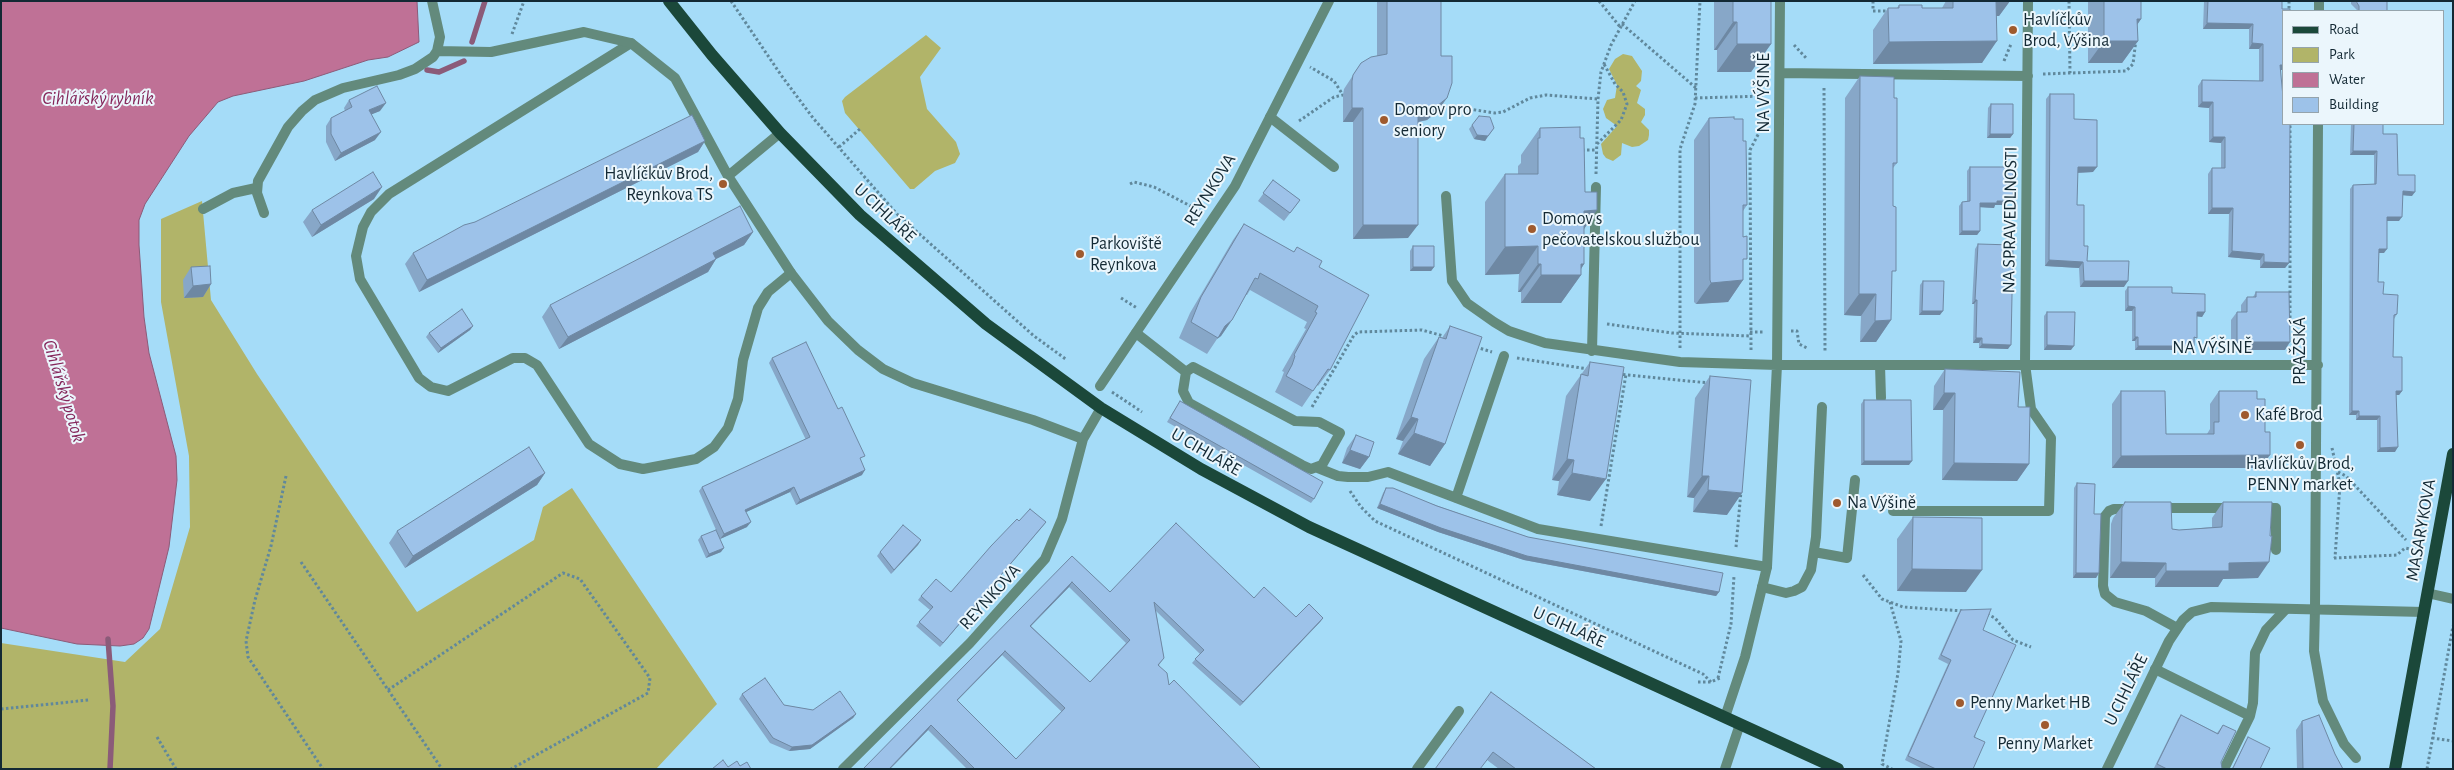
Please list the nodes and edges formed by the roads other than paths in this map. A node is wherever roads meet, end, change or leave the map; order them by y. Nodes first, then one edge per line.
1 (432, 1) edge
2 (669, 1) edge
3 (1329, 1) edge
4 (1780, 1) edge
5 (2028, 1) edge
6 (631, 43) junction
7 (437, 51) junction
8 (1781, 74) junction
9 (2028, 75) junction
10 (1270, 117) junction
11 (2318, 125) edge
12 (780, 133) junction
13 (1334, 167) dead end
14 (728, 176) junction
15 (1596, 187) road end
16 (256, 188) junction
17 (1446, 196) dead end
18 (203, 209) dead end
19 (264, 213) dead end
20 (791, 273) junction
21 (1136, 333) junction
22 (1592, 351) junction
23 (1504, 356) dead end
24 (2024, 364) junction
25 (1777, 365) junction
26 (1880, 365) junction
27 (2318, 365) junction
28 (1186, 372) junction
29 (1101, 385) road end
30 (1881, 398) edge
31 (1822, 407) dead end
32 (1101, 408) junction
33 (1083, 439) junction
34 (2453, 454) edge
35 (1318, 468) junction
36 (1855, 480) dead end
37 (1456, 498) junction
38 (1893, 511) dead end
39 (2276, 550) dead end
40 (1814, 552) junction
41 (1767, 568) junction
42 (1762, 588) junction
43 (2427, 594) junction
44 (2453, 599) edge
45 (2286, 609) junction
46 (2315, 609) junction
47 (2424, 612) junction
48 (2177, 628) junction
49 (2155, 669) junction
50 (1459, 711) dead end
51 (2250, 716) junction
52 (1726, 718) junction
53 (1740, 724) junction
54 (2356, 758) dead end
55 (843, 769) edge
56 (1417, 769) edge
57 (1724, 769) edge
58 (1838, 769) edge
59 (2107, 769) edge
60 (2224, 769) edge
61 (2395, 769) edge

1 - 7 street
2 - 12 main road, U CIHLÁŘE
3 - 10 street, REYNKOVA
4 - 8 street, NA VÝŠINĚ
5 - 9 street, NA SPRAVEDLNOSTI
6 - 7 street
6 - 14 street
6 - 20 street
7 - 16 street
8 - 9 street
8 - 25 street, NA VÝŠINĚ
9 - 24 street, NA SPRAVEDLNOSTI
10 - 13 street
10 - 21 street, REYNKOVA
11 - 27 street, PRAŽSKÁ
12 - 14 street
12 - 32 main road, U CIHLÁŘE
14 - 20 street
15 - 22 street
16 - 18 street
16 - 19 street
17 - 22 street, NA VÝŠINĚ
20 - 33 street
21 - 28 street
21 - 29 street, REYNKOVA
22 - 25 street, NA VÝŠINĚ
23 - 37 street
24 - 26 street, NA VÝŠINĚ
24 - 27 street, NA VÝŠINĚ
24 - 38 street, NA SPRAVEDLNOSTI
25 - 26 street, NA VÝŠINĚ
25 - 41 street, NA VÝŠINĚ
26 - 30 street
27 - 46 street, PRAŽSKÁ
28 - 35 street
28 - 35 street
31 - 40 street
32 - 33 street, REYNKOVA
32 - 52 main road, U CIHLÁŘE
33 - 55 street, REYNKOVA
34 - 43 main road, MASARYKOVA
35 - 37 street
36 - 40 street
37 - 41 street
39 - 48 street
40 - 42 street
41 - 42 street, NA VÝŠINĚ
42 - 52 street, NA VÝŠINĚ
43 - 44 street
43 - 47 main road, MASARYKOVA
45 - 46 street
45 - 48 street
45 - 51 street
46 - 47 street
46 - 54 street, PRAŽSKÁ
47 - 61 main road
48 - 49 street, U CIHLÁŘE
49 - 51 street
49 - 59 street, U CIHLÁŘE
50 - 56 street
51 - 60 street
52 - 53 main road, U CIHLÁŘE
53 - 57 street
53 - 58 main road, U CIHLÁŘE

